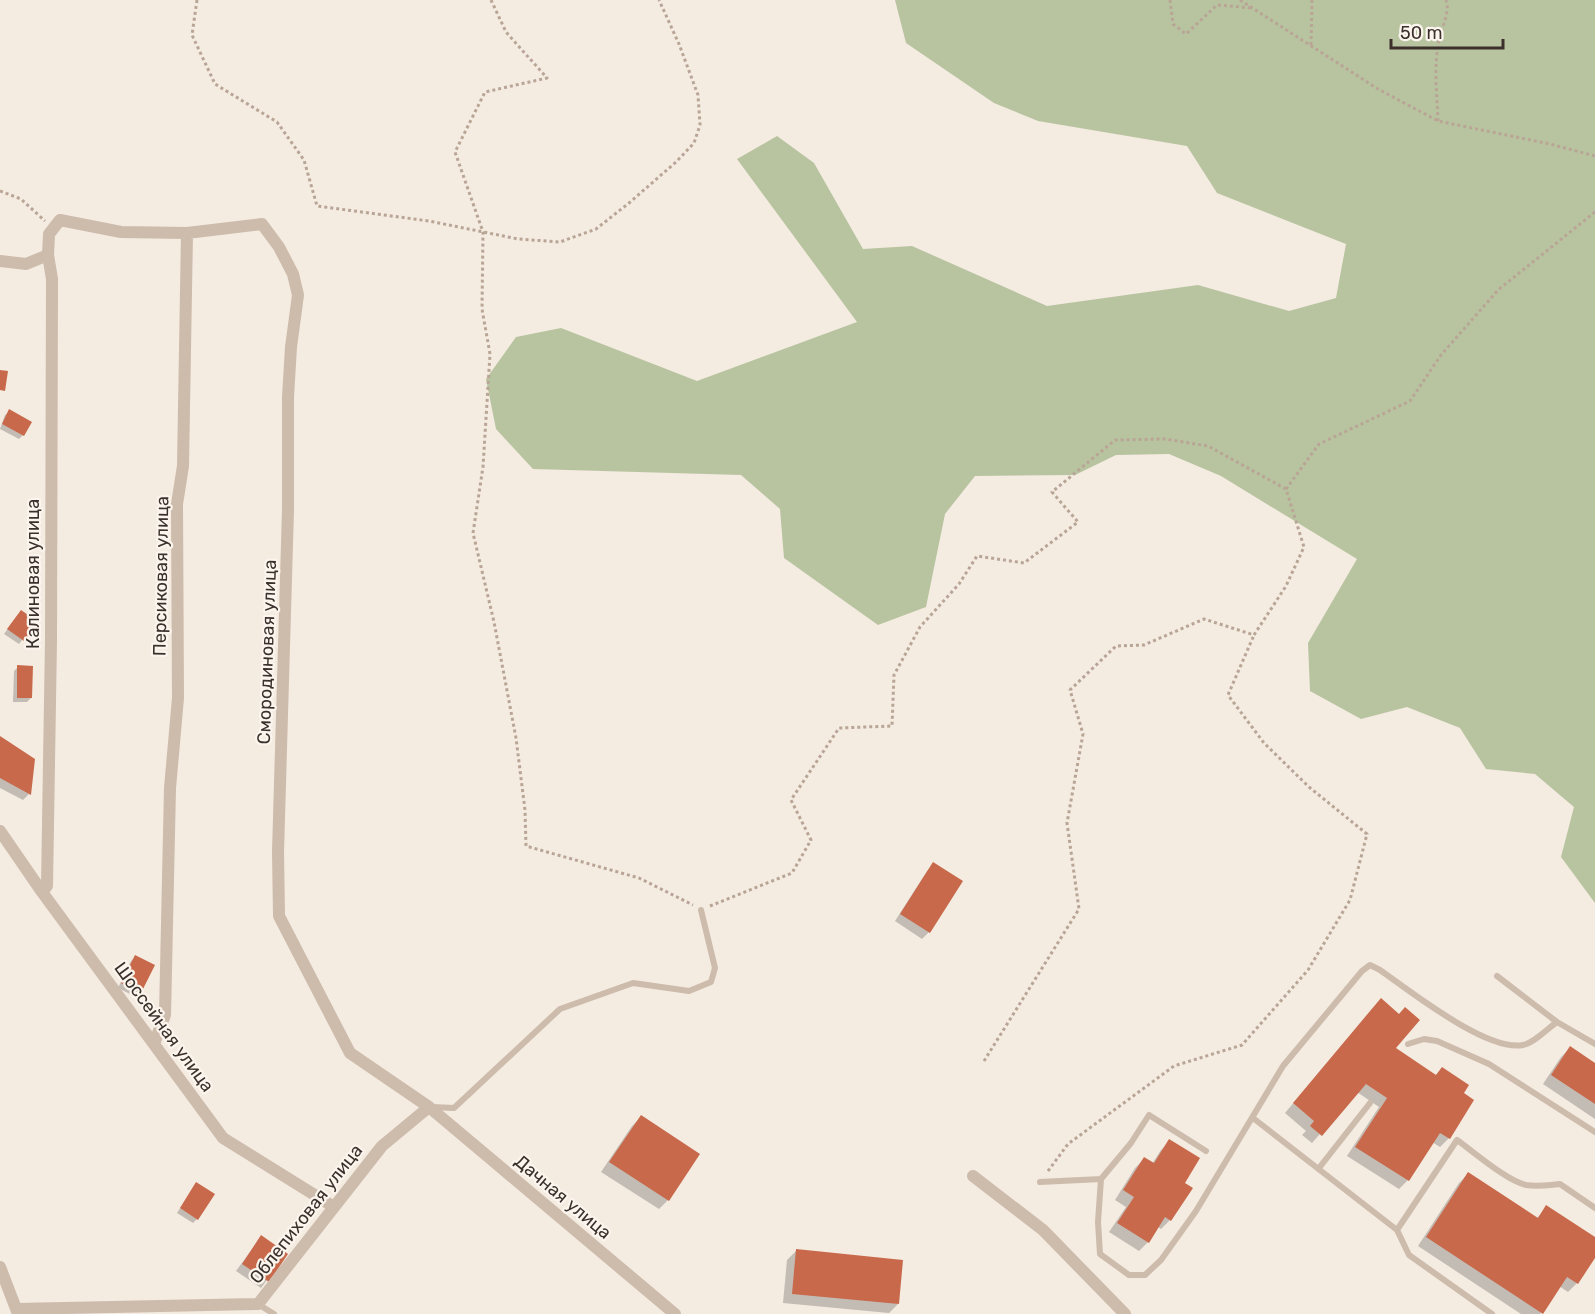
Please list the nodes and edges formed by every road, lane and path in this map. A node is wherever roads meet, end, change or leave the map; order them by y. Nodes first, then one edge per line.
1 (197, 0) edge
2 (491, 0) edge
3 (658, 0) edge
4 (1170, 0) edge
5 (1240, 0) edge
6 (1312, 0) edge
7 (1446, 0) edge
8 (1253, 8) junction
9 (1311, 45) junction
10 (1438, 121) junction
11 (1595, 156) edge
12 (0, 191) edge
13 (1595, 212) edge
14 (57, 225) junction
15 (483, 232) junction
16 (187, 233) junction
17 (48, 255) junction
18 (0, 261) edge
19 (1286, 489) junction
20 (1254, 635) junction
21 (0, 831) edge
22 (42, 892) junction
23 (701, 910) junction
24 (1497, 976) dead end
25 (1557, 1022) junction
26 (154, 1044) junction
27 (1408, 1044) dead end
28 (1595, 1044) edge
29 (984, 1061) dead end
30 (1370, 1102) dead end
31 (429, 1107) junction
32 (1253, 1118) junction
33 (1595, 1132) edge
34 (1206, 1151) dead end
35 (1319, 1168) junction
36 (973, 1176) dead end
37 (1101, 1179) junction
38 (1040, 1182) joint
39 (334, 1207) junction
40 (1595, 1208) edge
41 (1397, 1230) junction
42 (0, 1267) edge
43 (258, 1304) junction
44 (18, 1312) edge
45 (274, 1314) edge
46 (675, 1314) edge
47 (1125, 1314) edge
48 (1492, 1314) edge

1 - 15 path
2 - 15 path
3 - 15 path
4 - 8 path
5 - 8 path
6 - 9 path
7 - 10 path
8 - 9 path
9 - 10 path
10 - 11 path
12 - 14 path
13 - 19 path
14 - 16 street
14 - 17 street, Калиновая улица
15 - 23 path
16 - 26 street, Персиковая улица
16 - 31 street, Смородиновая улица
17 - 18 street
17 - 22 street, Калиновая улица
19 - 20 path
19 - 23 path
20 - 29 path
20 - 38 path
21 - 22 street, Шоссейная улица
22 - 26 street, Шоссейная улица
23 - 31 lane
24 - 25 lane
25 - 28 lane
25 - 32 lane
26 - 39 street, Шоссейная улица
27 - 33 lane
30 - 35 lane
31 - 39 street, Облепиховая улица
31 - 46 street, Дачная улица
32 - 35 lane
32 - 37 lane
34 - 37 lane
35 - 41 lane
36 - 47 street
37 - 38 lane
39 - 43 street, Облепиховая улица
40 - 41 lane
41 - 48 lane
42 - 44 street
43 - 44 street, Облепиховая улица
43 - 45 lane

